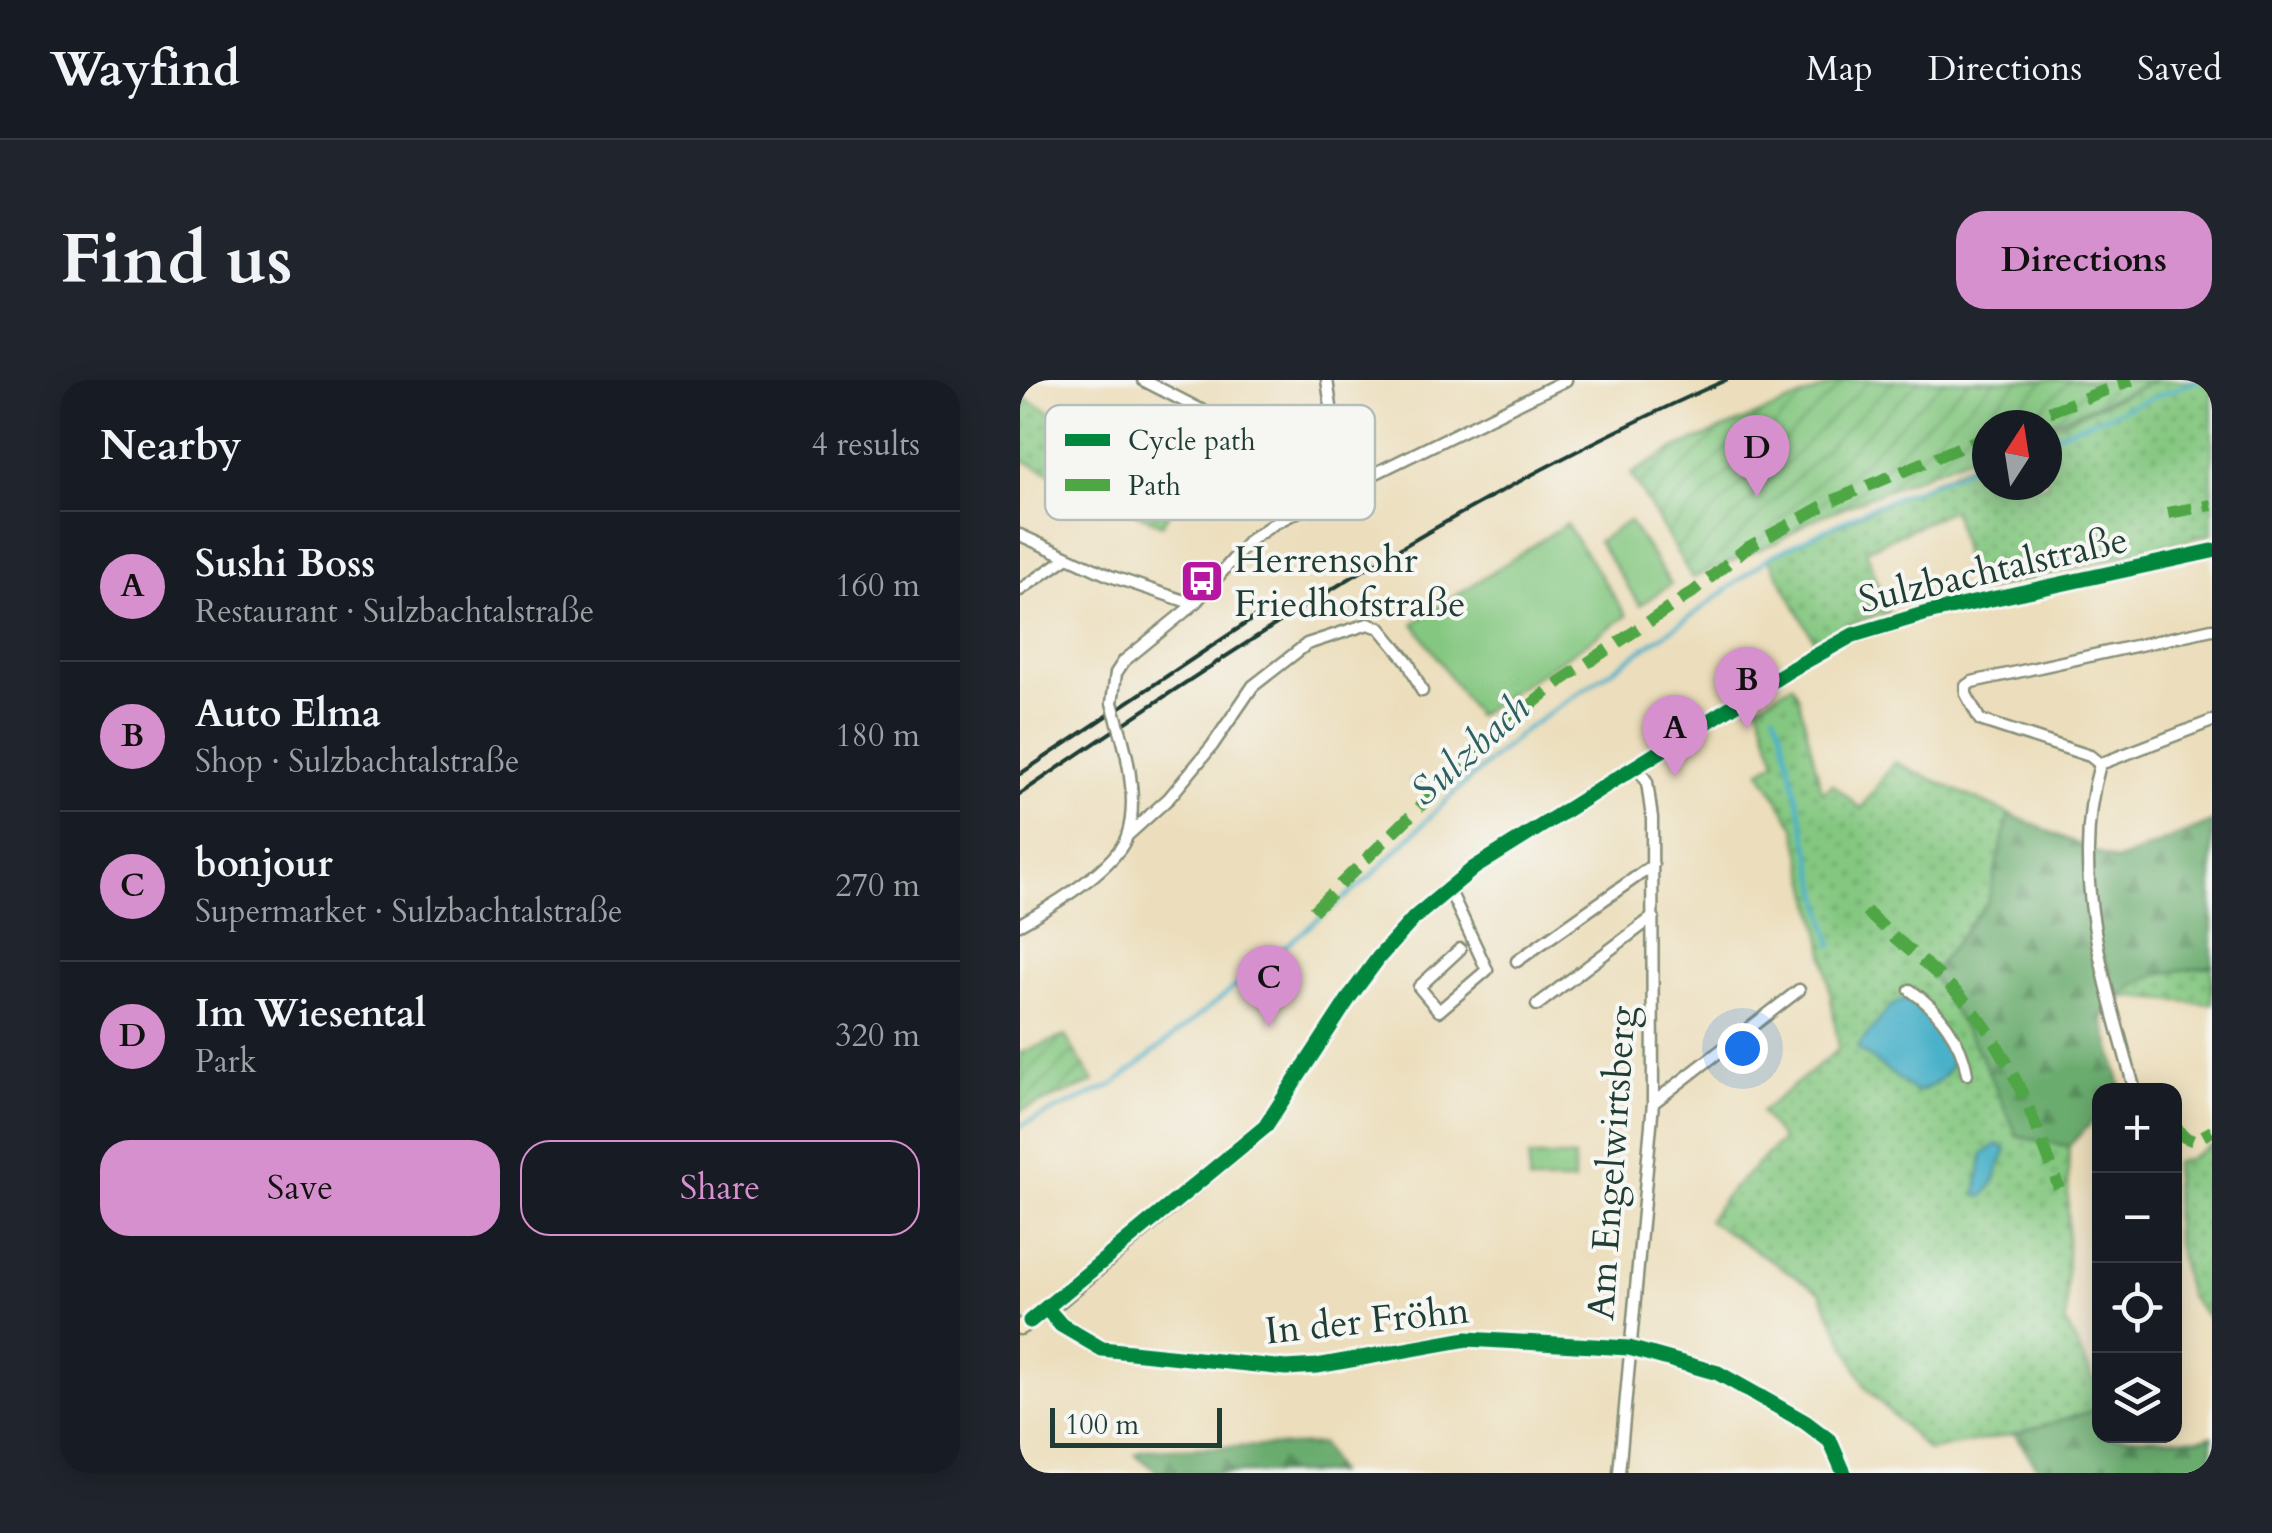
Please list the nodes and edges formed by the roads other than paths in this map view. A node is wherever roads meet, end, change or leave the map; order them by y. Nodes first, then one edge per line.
1 (1143, 380) edge
2 (1327, 380) edge
3 (1566, 380) edge
4 (1192, 405) edge
5 (1331, 405) edge
6 (1375, 473) edge
7 (1281, 520) edge
8 (1020, 535) edge
9 (2212, 551) edge
10 (1068, 556) junction
11 (1020, 590) edge
12 (1194, 604) junction
13 (2212, 629) edge
14 (1422, 691) dead end
15 (2212, 721) edge
16 (2100, 764) junction
17 (1638, 768) junction
18 (1128, 835) junction
19 (1653, 865) junction
20 (1448, 888) junction
21 (1653, 917) junction
22 (1020, 924) edge
23 (1460, 949) dead end
24 (1517, 961) dead end
25 (1798, 990) dead end
26 (1910, 990) dead end
27 (1537, 1005) dead end
28 (1967, 1074) dead end
29 (2133, 1083) edge
30 (1654, 1103) junction
31 (1048, 1310) junction
32 (1025, 1324) edge
33 (1629, 1348) junction
34 (1619, 1473) edge
35 (1844, 1473) edge

1 - 4 street
2 - 5 street
3 - 6 street
7 - 12 street
8 - 10 street
9 - 17 main road, Sulzbachtalstraße
10 - 11 street
10 - 12 street
12 - 18 street, bridge
13 - 16 street
14 - 18 street
15 - 16 street
16 - 29 street
17 - 19 street, Am Engelwirtsberg
17 - 20 main road, Sulzbachtalstraße
18 - 22 street
19 - 21 street, Am Engelwirtsberg
19 - 24 street
20 - 23 street
20 - 31 main road, Sulzbachtalstraße
21 - 27 street, Am Engelwirtsberg
21 - 30 street, Am Engelwirtsberg
25 - 30 street
26 - 28 street
30 - 33 street, Am Engelwirtsberg
31 - 32 main road, Sulzbachtalstraße
31 - 33 street, In der Fröhn
33 - 34 street, Am Engelwirtsberg
33 - 35 street, In der Fröhn

